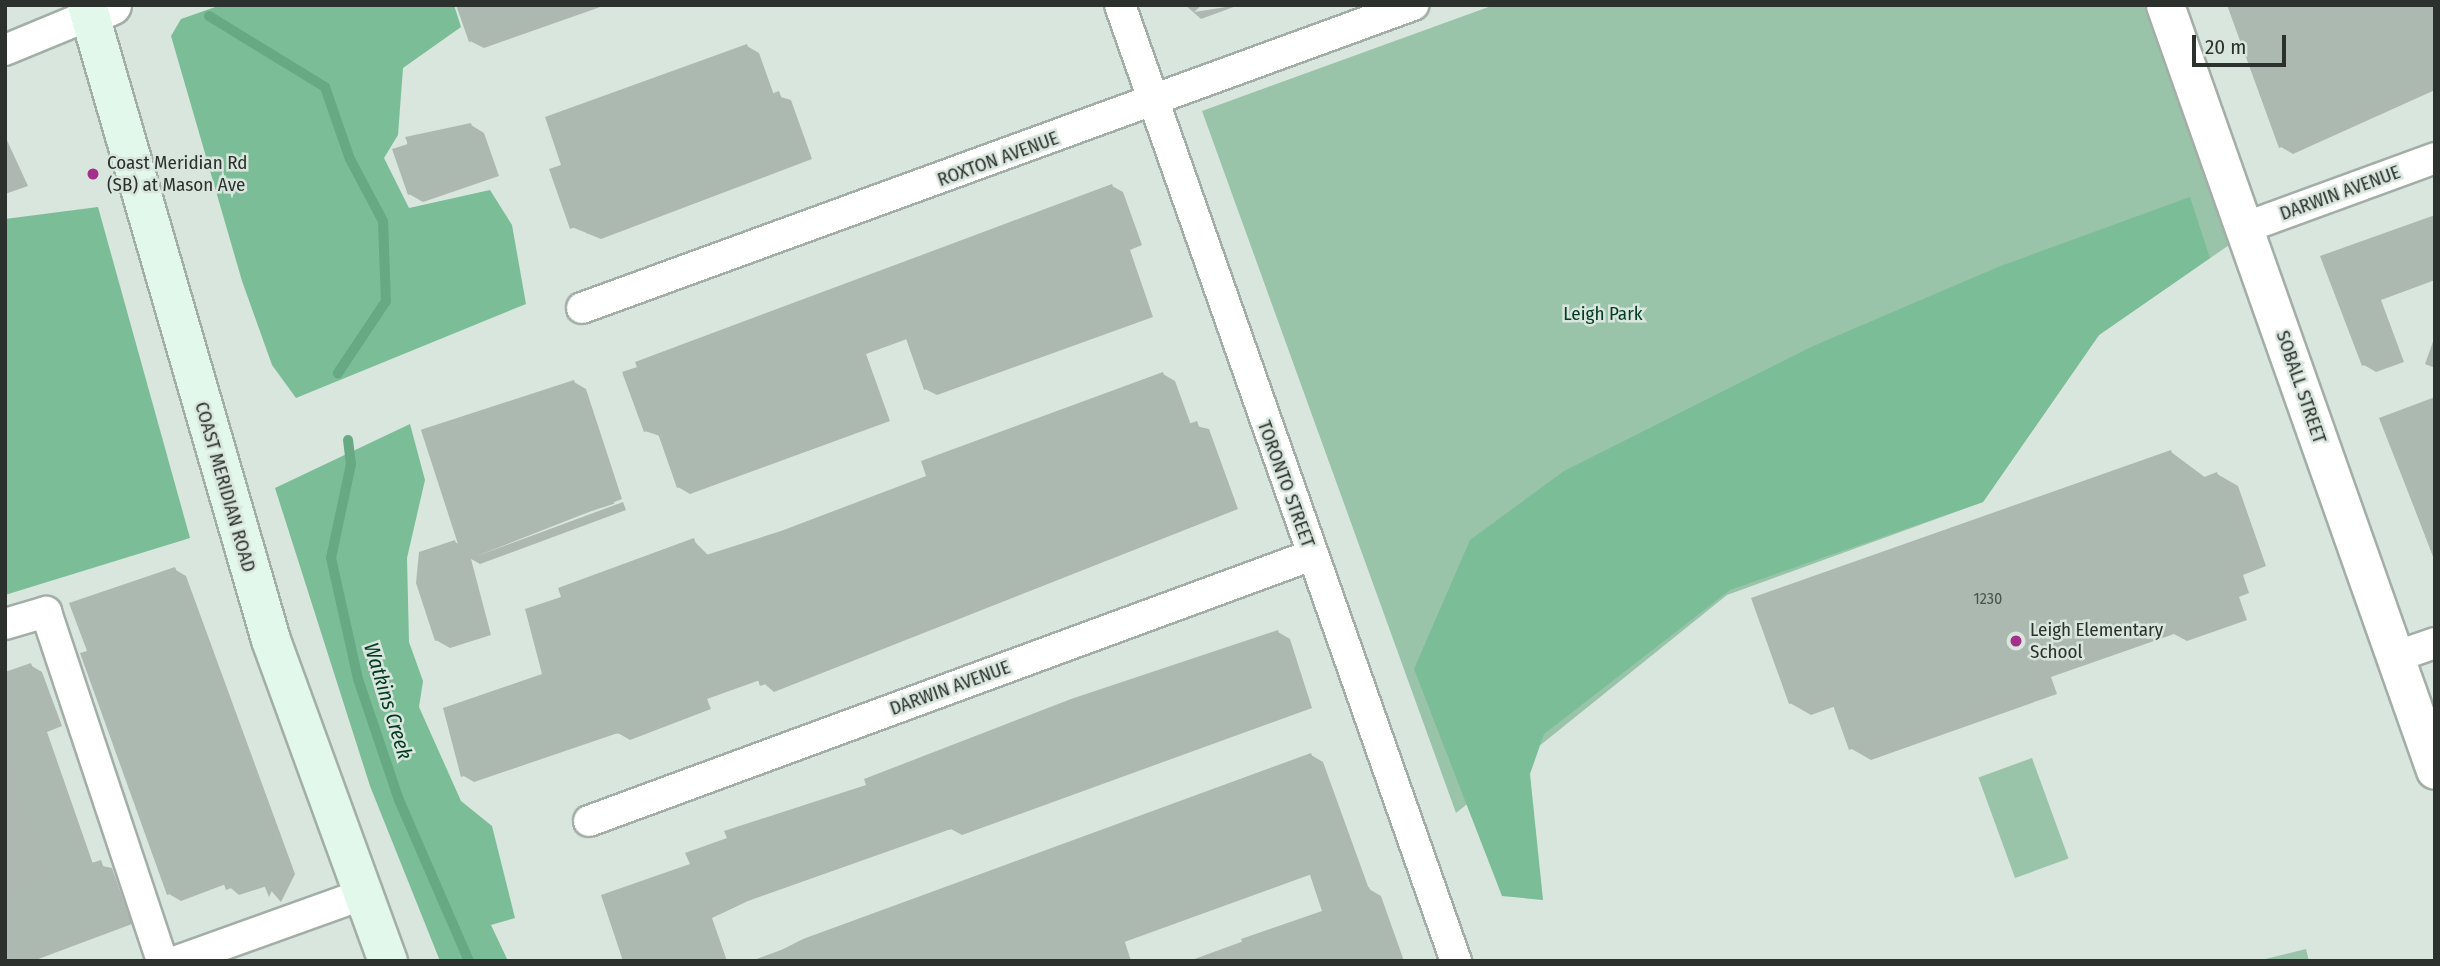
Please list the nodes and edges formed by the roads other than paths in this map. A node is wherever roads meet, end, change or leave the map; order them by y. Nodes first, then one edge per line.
1 (1121, 5) edge
2 (1413, 5) edge
3 (2165, 5) edge
4 (96, 9) edge
5 (5, 50) edge
6 (1152, 103) junction
7 (2435, 158) edge
8 (2244, 228) junction
9 (582, 308) dead end
10 (1312, 555) junction
11 (5, 624) edge
12 (2435, 643) edge
13 (2395, 657) junction
14 (2435, 770) edge
15 (589, 821) dead end
16 (361, 895) junction
17 (162, 961) edge
18 (177, 961) edge
19 (388, 961) edge
20 (1456, 961) edge

1 - 6 street, TORONTO STREET
2 - 6 street, ROXTON AVENUE
3 - 8 street, SOBALL STREET
4 - 5 street
4 - 16 main road, COAST MERIDIAN ROAD
6 - 9 street, ROXTON AVENUE
6 - 10 street, TORONTO STREET
7 - 8 street, DARWIN AVENUE
8 - 13 street, SOBALL STREET
10 - 15 street, DARWIN AVENUE
10 - 20 street, TORONTO STREET
11 - 17 street
12 - 13 street
13 - 14 street, SOBALL STREET
16 - 18 street
16 - 19 main road, COAST MERIDIAN ROAD

